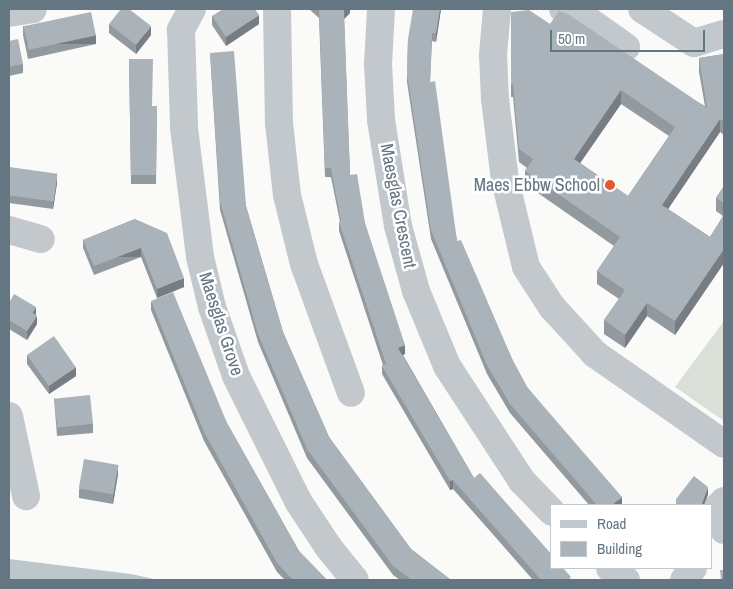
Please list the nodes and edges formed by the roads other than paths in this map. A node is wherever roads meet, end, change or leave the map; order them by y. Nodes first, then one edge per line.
1 (33, 9) edge
2 (192, 9) edge
3 (277, 9) edge
4 (381, 9) edge
5 (497, 9) edge
6 (563, 9) edge
7 (642, 9) edge
8 (9, 13) edge
9 (724, 34) edge
10 (626, 47) dead end
11 (9, 230) edge
12 (41, 239) dead end
13 (351, 393) dead end
14 (9, 416) edge
15 (724, 444) edge
16 (26, 496) dead end
17 (724, 501) edge
18 (550, 510) edge
19 (719, 533) edge
20 (611, 569) edge
21 (692, 569) edge
22 (355, 580) edge
23 (626, 580) edge
24 (684, 580) edge

1 - 8 street
2 - 22 street, Maesglas Grove
3 - 13 street
4 - 18 street, Maesglas Crescent
5 - 15 street
6 - 10 street
7 - 9 street
11 - 12 street
14 - 16 street
17 - 19 street
20 - 23 street
21 - 24 street

